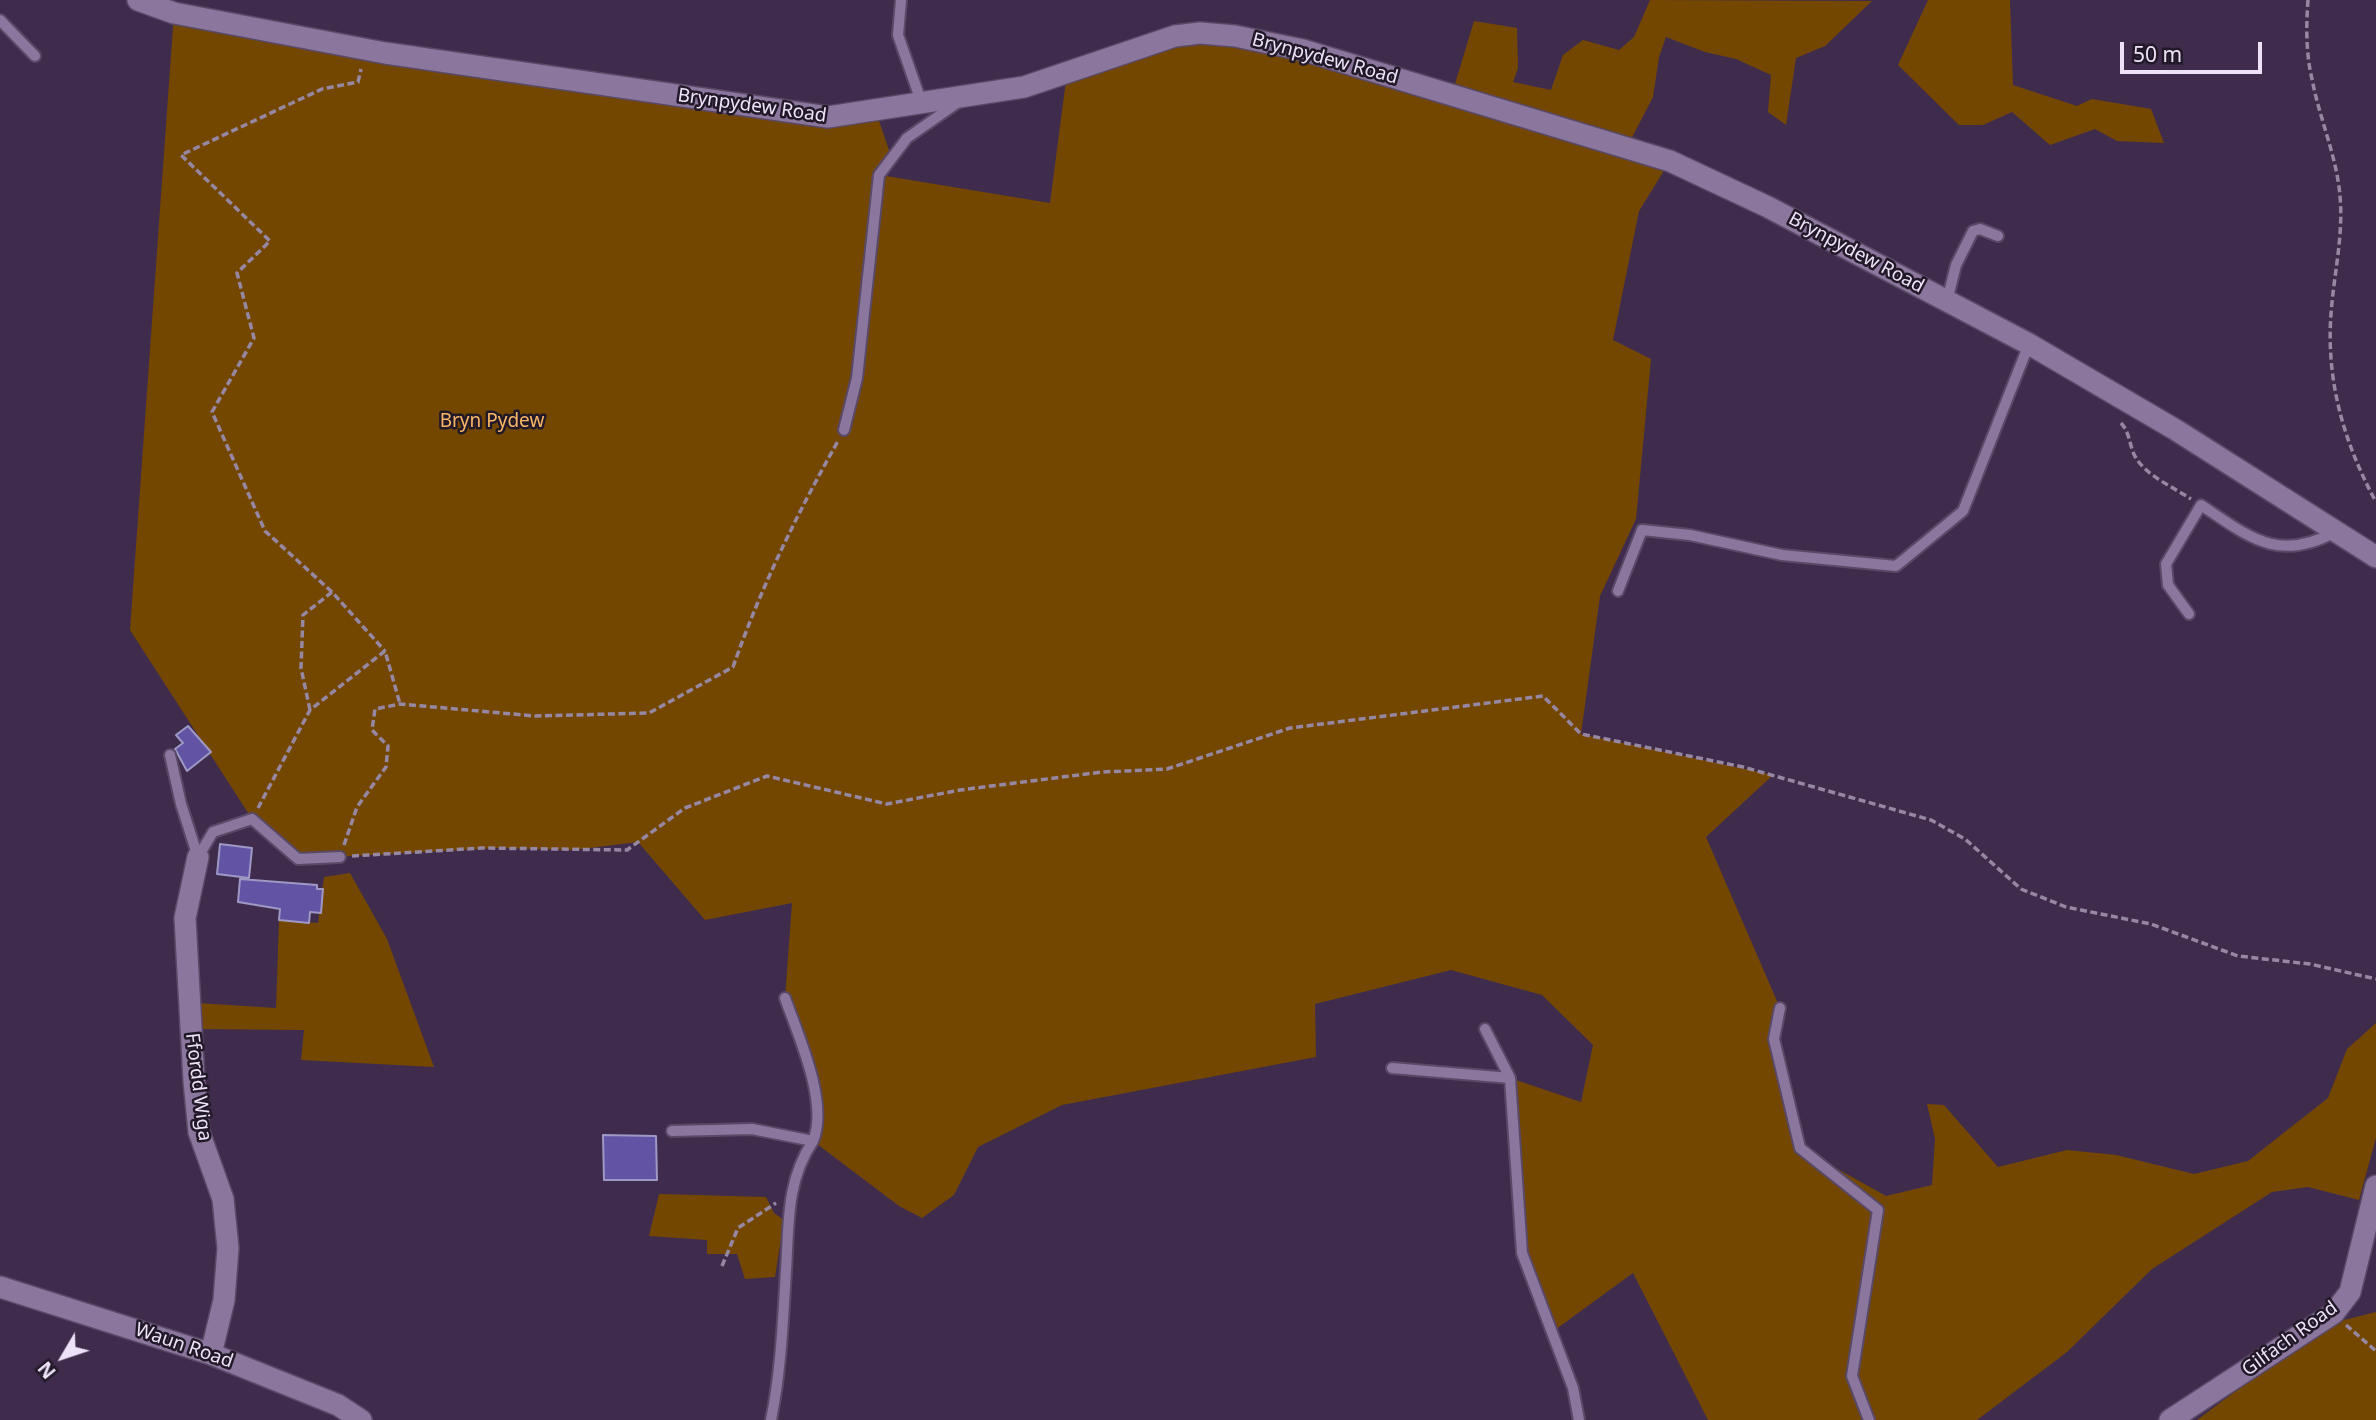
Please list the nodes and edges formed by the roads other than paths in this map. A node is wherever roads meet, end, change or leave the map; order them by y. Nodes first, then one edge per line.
1 (138, 0) edge
2 (901, 0) edge
3 (0, 20) edge
4 (35, 56) dead end
5 (969, 95) junction
6 (921, 101) junction
7 (1998, 236) dead end
8 (1947, 301) junction
9 (2029, 344) junction
10 (844, 430) road end
11 (2335, 532) junction
12 (2376, 557) edge
13 (1618, 591) dead end
14 (2189, 614) dead end
15 (170, 755) dead end
16 (198, 857) junction
17 (340, 857) road end
18 (785, 998) dead end
19 (1780, 1009) dead end
20 (1485, 1029) dead end
21 (1392, 1068) dead end
22 (1510, 1078) junction
23 (672, 1131) dead end
24 (813, 1141) junction
25 (2376, 1186) edge
26 (0, 1287) edge
27 (211, 1354) junction
28 (361, 1420) edge
29 (771, 1420) edge
30 (1579, 1420) edge
31 (1869, 1420) edge
32 (2170, 1420) edge

1 - 6 street, Brynpydew Road
2 - 6 lane
3 - 4 lane
5 - 6 street, Brynpydew Road
5 - 8 street, Brynpydew Road
5 - 10 lane
7 - 8 lane
8 - 9 street, Brynpydew Road
9 - 11 street, Brynpydew Road
9 - 13 lane
11 - 12 street, Brynpydew Road
11 - 14 lane
15 - 16 lane
16 - 17 lane
16 - 27 street, Ffordd Wiga
18 - 24 lane
19 - 31 lane
20 - 22 lane
21 - 22 lane
22 - 30 lane
23 - 24 lane
24 - 29 lane
25 - 32 street, Gilfach Road
26 - 27 street, Waun Road
27 - 28 street, Waun Road

